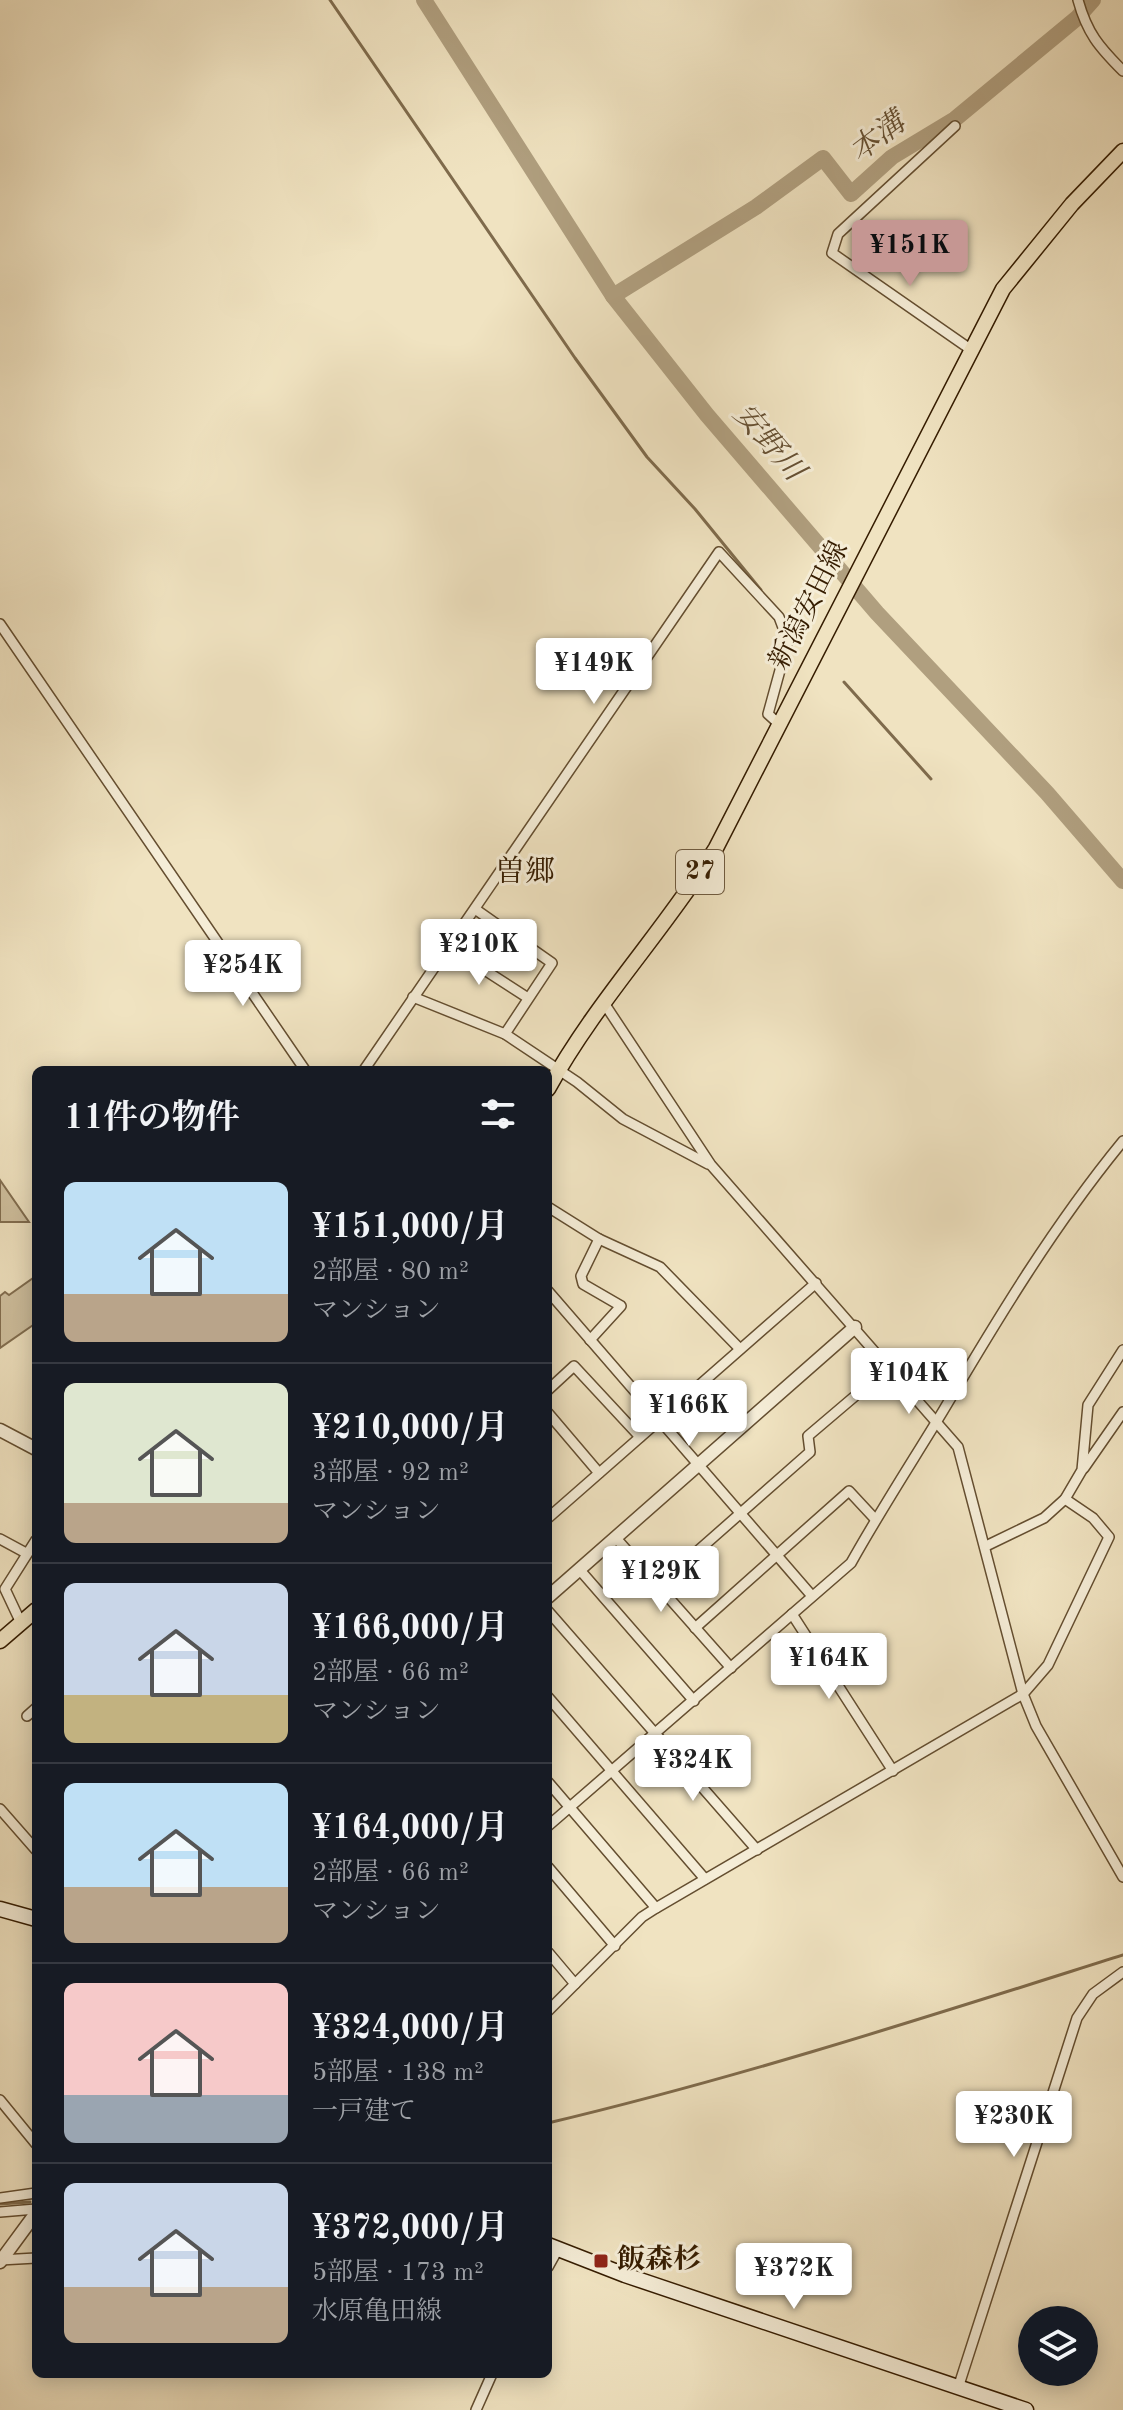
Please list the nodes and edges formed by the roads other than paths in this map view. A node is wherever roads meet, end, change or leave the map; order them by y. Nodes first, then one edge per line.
1 (1080, 8) edge
2 (1123, 71) edge
3 (955, 126) dead end
4 (1123, 151) edge
5 (970, 349) junction
6 (0, 624) edge
7 (779, 724) junction
8 (475, 909) junction
9 (449, 947) junction
10 (413, 997) junction
11 (528, 998) junction
12 (604, 1003) junction
13 (505, 1034) junction
14 (302, 1066) edge
15 (367, 1066) edge
16 (559, 1070) junction
17 (552, 1082) edge
18 (1123, 1141) edge
19 (711, 1165) junction
20 (552, 1210) edge
21 (599, 1239) junction
22 (816, 1283) junction
23 (552, 1296) edge
24 (855, 1327) junction
25 (590, 1340) junction
26 (740, 1349) junction
27 (1123, 1350) edge
28 (888, 1368) junction
29 (552, 1386) edge
30 (1123, 1412) edge
31 (552, 1418) edge
32 (659, 1420) junction
33 (936, 1421) junction
34 (0, 1430) edge
35 (640, 1437) junction
36 (32, 1447) edge
37 (698, 1464) junction
38 (1082, 1470) junction
39 (599, 1473) junction
40 (1065, 1499) junction
41 (552, 1514) edge
42 (741, 1514) junction
43 (875, 1519) junction
44 (615, 1537) junction
45 (0, 1539) edge
46 (32, 1545) edge
47 (986, 1546) junction
48 (26, 1553) junction
49 (777, 1555) junction
50 (579, 1569) junction
51 (658, 1586) junction
52 (552, 1593) edge
53 (812, 1596) junction
54 (32, 1613) edge
55 (792, 1614) junction
56 (552, 1616) edge
57 (21, 1623) junction
58 (695, 1628) junction
59 (0, 1641) edge
60 (731, 1668) junction
61 (1023, 1694) junction
62 (694, 1701) junction
63 (552, 1702) edge
64 (32, 1712) edge
65 (27, 1716) dead end
66 (654, 1734) junction
67 (611, 1771) junction
68 (893, 1771) junction
69 (552, 1787) edge
70 (570, 1808) junction
71 (0, 1809) edge
72 (552, 1823) edge
73 (32, 1845) edge
74 (757, 1850) junction
75 (552, 1872) edge
76 (1123, 1877) edge
77 (705, 1879) junction
78 (656, 1908) junction
79 (0, 1909) edge
80 (32, 1918) edge
81 (615, 1946) junction
82 (552, 1957) edge
83 (1123, 1972) edge
84 (575, 1984) junction
85 (552, 2007) edge
86 (0, 2100) edge
87 (32, 2139) edge
88 (32, 2194) edge
89 (0, 2198) edge
90 (32, 2211) edge
91 (0, 2212) edge
92 (32, 2217) edge
93 (553, 2247) edge
94 (32, 2258) edge
95 (0, 2261) edge
96 (490, 2378) edge
97 (958, 2388) junction
98 (476, 2410) edge
99 (1026, 2410) edge

1 - 2 street
3 - 5 street
4 - 5 main road, 新潟安田線 / 27
5 - 7 main road, 新潟安田線 / 27
6 - 14 street
7 - 8 street
7 - 12 main road, 新潟安田線 / 27
8 - 9 street
8 - 11 street
9 - 10 street
9 - 11 street
10 - 13 street
10 - 15 street
11 - 13 street
12 - 16 main road, 新潟安田線 / 27
12 - 19 street
13 - 16 street
16 - 17 main road, 新潟安田線 / 27
16 - 19 street
18 - 33 street
19 - 22 street
20 - 21 street
21 - 25 street
21 - 26 street
22 - 24 street
22 - 26 street
23 - 25 street
24 - 28 street
24 - 37 street
25 - 32 street
26 - 32 street
27 - 38 street
28 - 33 street
28 - 42 street
29 - 35 street
30 - 38 street
31 - 39 street
32 - 35 street
32 - 37 street
33 - 43 street
33 - 47 street
34 - 36 street
35 - 39 street
37 - 42 street
37 - 44 street
38 - 40 street
39 - 41 street
40 - 47 street
40 - 61 street
42 - 49 street
42 - 51 street
43 - 49 street
43 - 53 street
44 - 50 street
44 - 51 street
45 - 48 street
46 - 48 street
47 - 61 street
48 - 57 street
49 - 53 street
49 - 58 street
50 - 52 street
50 - 62 street
51 - 58 street
53 - 55 street
54 - 57 main road
55 - 60 street
55 - 68 street
56 - 66 street
57 - 59 main road
58 - 60 street
60 - 62 street
61 - 68 street
61 - 76 street
62 - 66 street
63 - 67 street
64 - 65 street
66 - 67 street
66 - 74 street
67 - 70 street
67 - 77 street
68 - 74 street
69 - 70 street
70 - 72 street
70 - 78 street
71 - 73 street
74 - 77 street
75 - 81 street
77 - 78 street
78 - 81 street
79 - 80 main road
81 - 84 street
82 - 84 street
83 - 97 street
84 - 85 street
86 - 87 street
88 - 89 street
90 - 91 street
92 - 95 street
93 - 97 main road
94 - 95 street
96 - 98 street
97 - 99 main road

